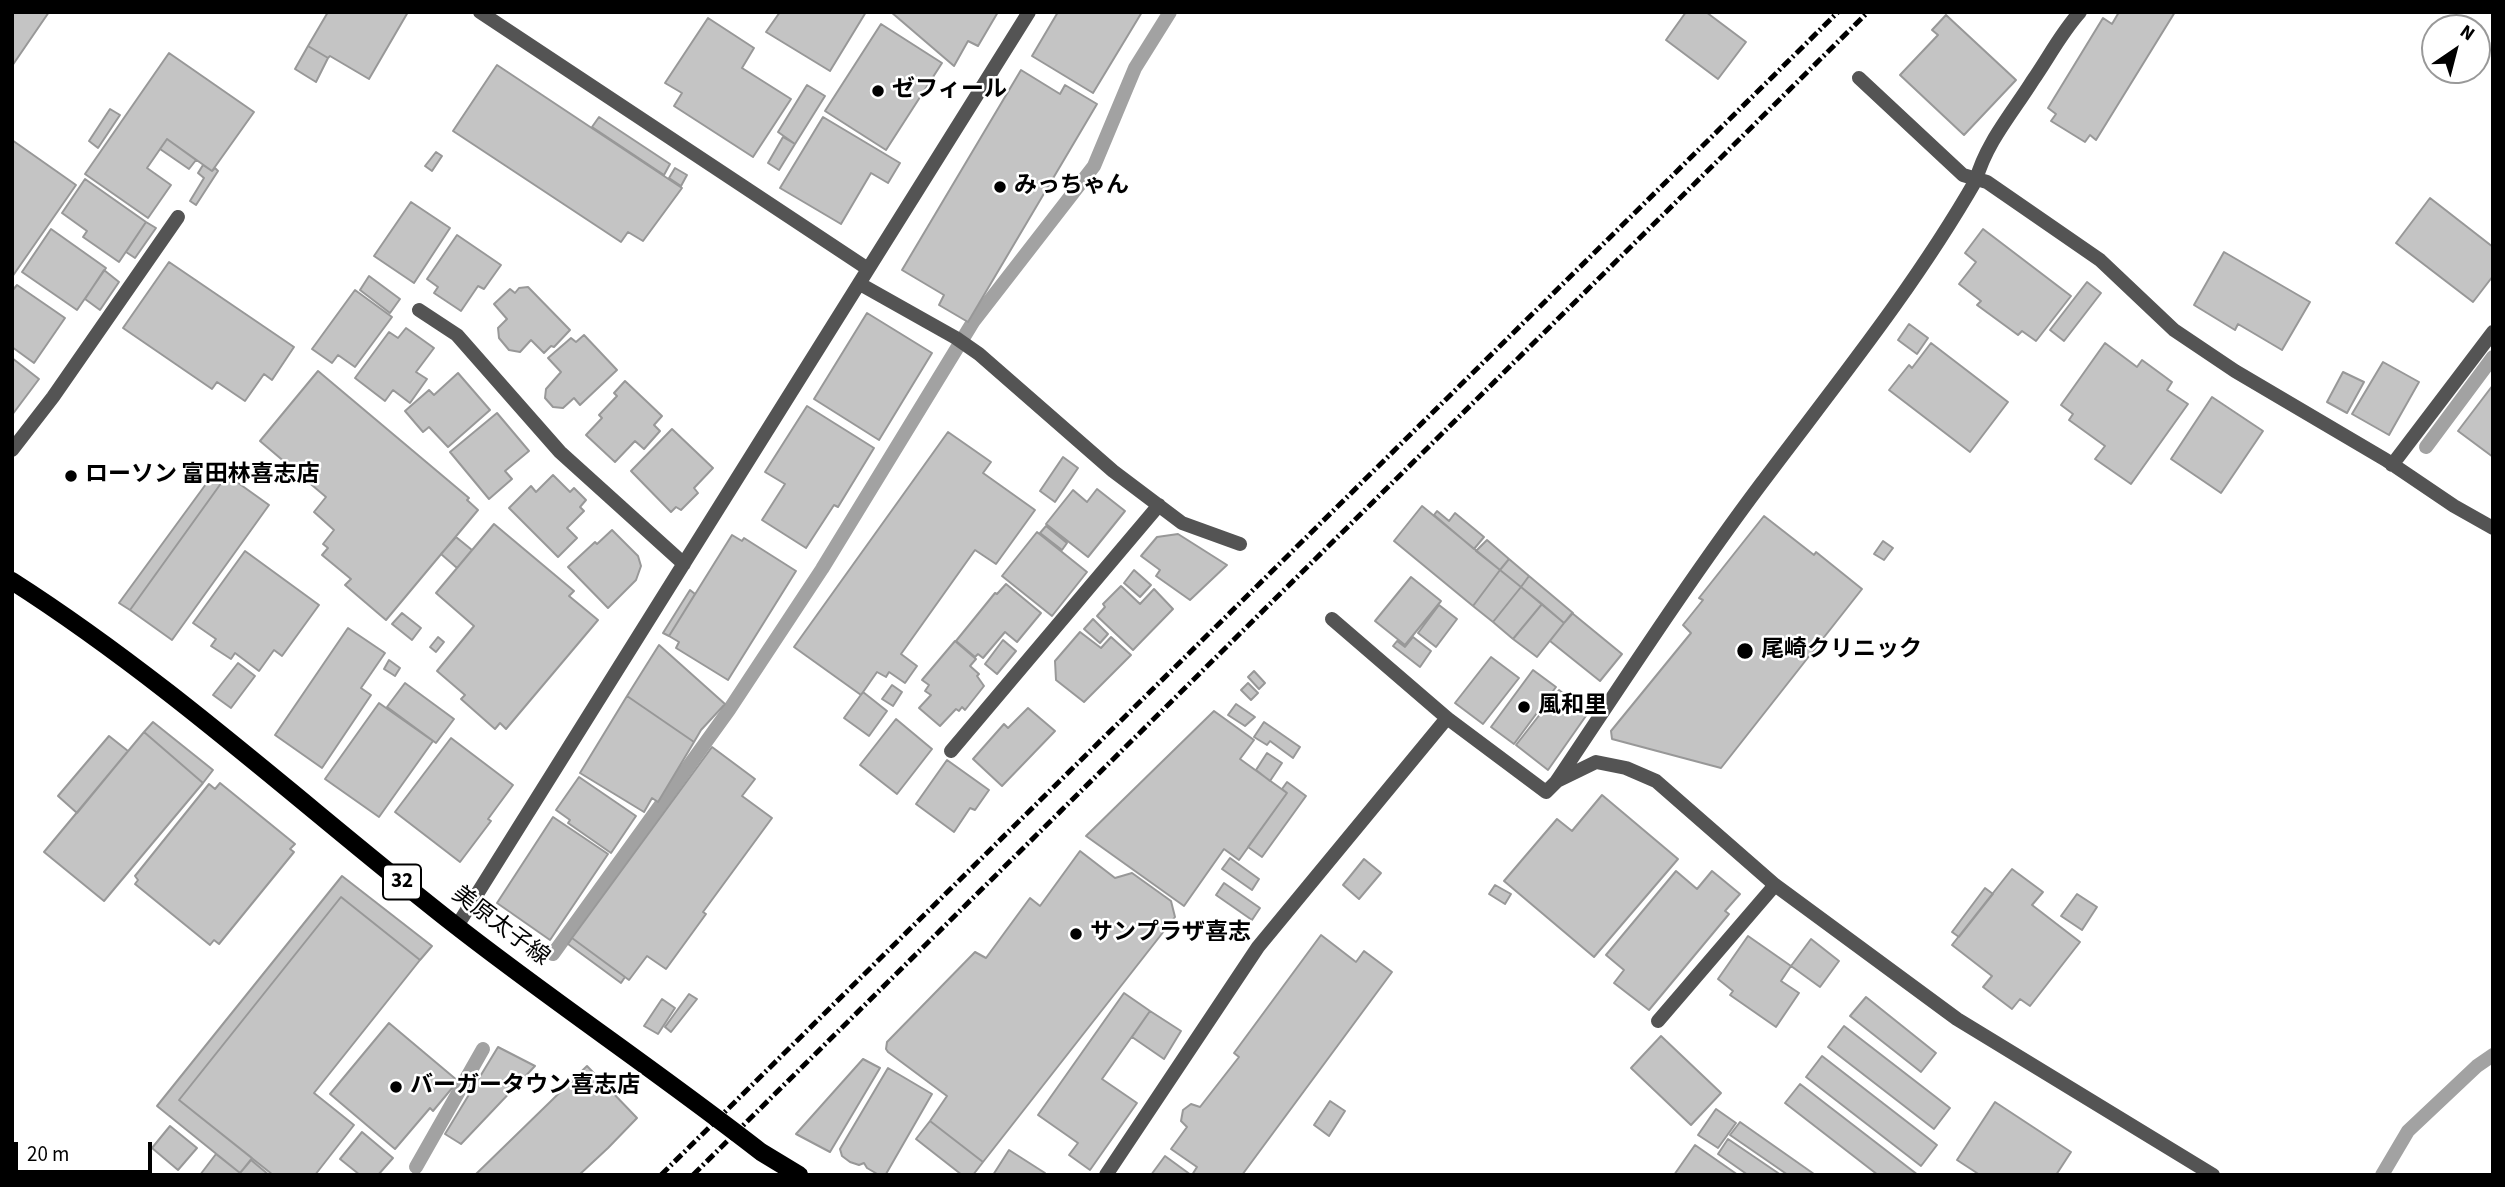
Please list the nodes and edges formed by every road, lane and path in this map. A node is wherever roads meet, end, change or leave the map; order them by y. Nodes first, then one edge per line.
1 (480, 12) edge
2 (1029, 12) edge
3 (2080, 12) edge
4 (1859, 78) dead end
5 (1976, 180) junction
6 (177, 216) dead end
7 (868, 269) junction
8 (860, 284) junction
9 (419, 310) dead end
10 (2493, 332) edge
11 (12, 450) edge
12 (2392, 465) junction
13 (1159, 505) junction
14 (2493, 528) edge
15 (1240, 544) dead end
16 (684, 564) junction
17 (12, 581) edge
18 (1332, 619) dead end
19 (1447, 718) junction
20 (951, 751) dead end
21 (1556, 782) junction
22 (1775, 885) junction
23 (457, 926) junction
24 (1658, 1021) dead end
25 (799, 1175) edge
26 (1106, 1175) edge
27 (2213, 1175) edge

1 - 7 street
2 - 7 street
3 - 5 street
4 - 5 street
5 - 12 street
5 - 21 street
6 - 11 street
7 - 8 street
8 - 13 street
8 - 16 street
9 - 16 street
10 - 12 street
12 - 14 street
13 - 15 street
13 - 20 street
16 - 23 street
17 - 23 main road, 美原太子線 / 32
18 - 19 street
19 - 21 street
19 - 26 street
21 - 22 street
22 - 24 street
22 - 27 street
23 - 25 main road, 美原太子線 / 32

